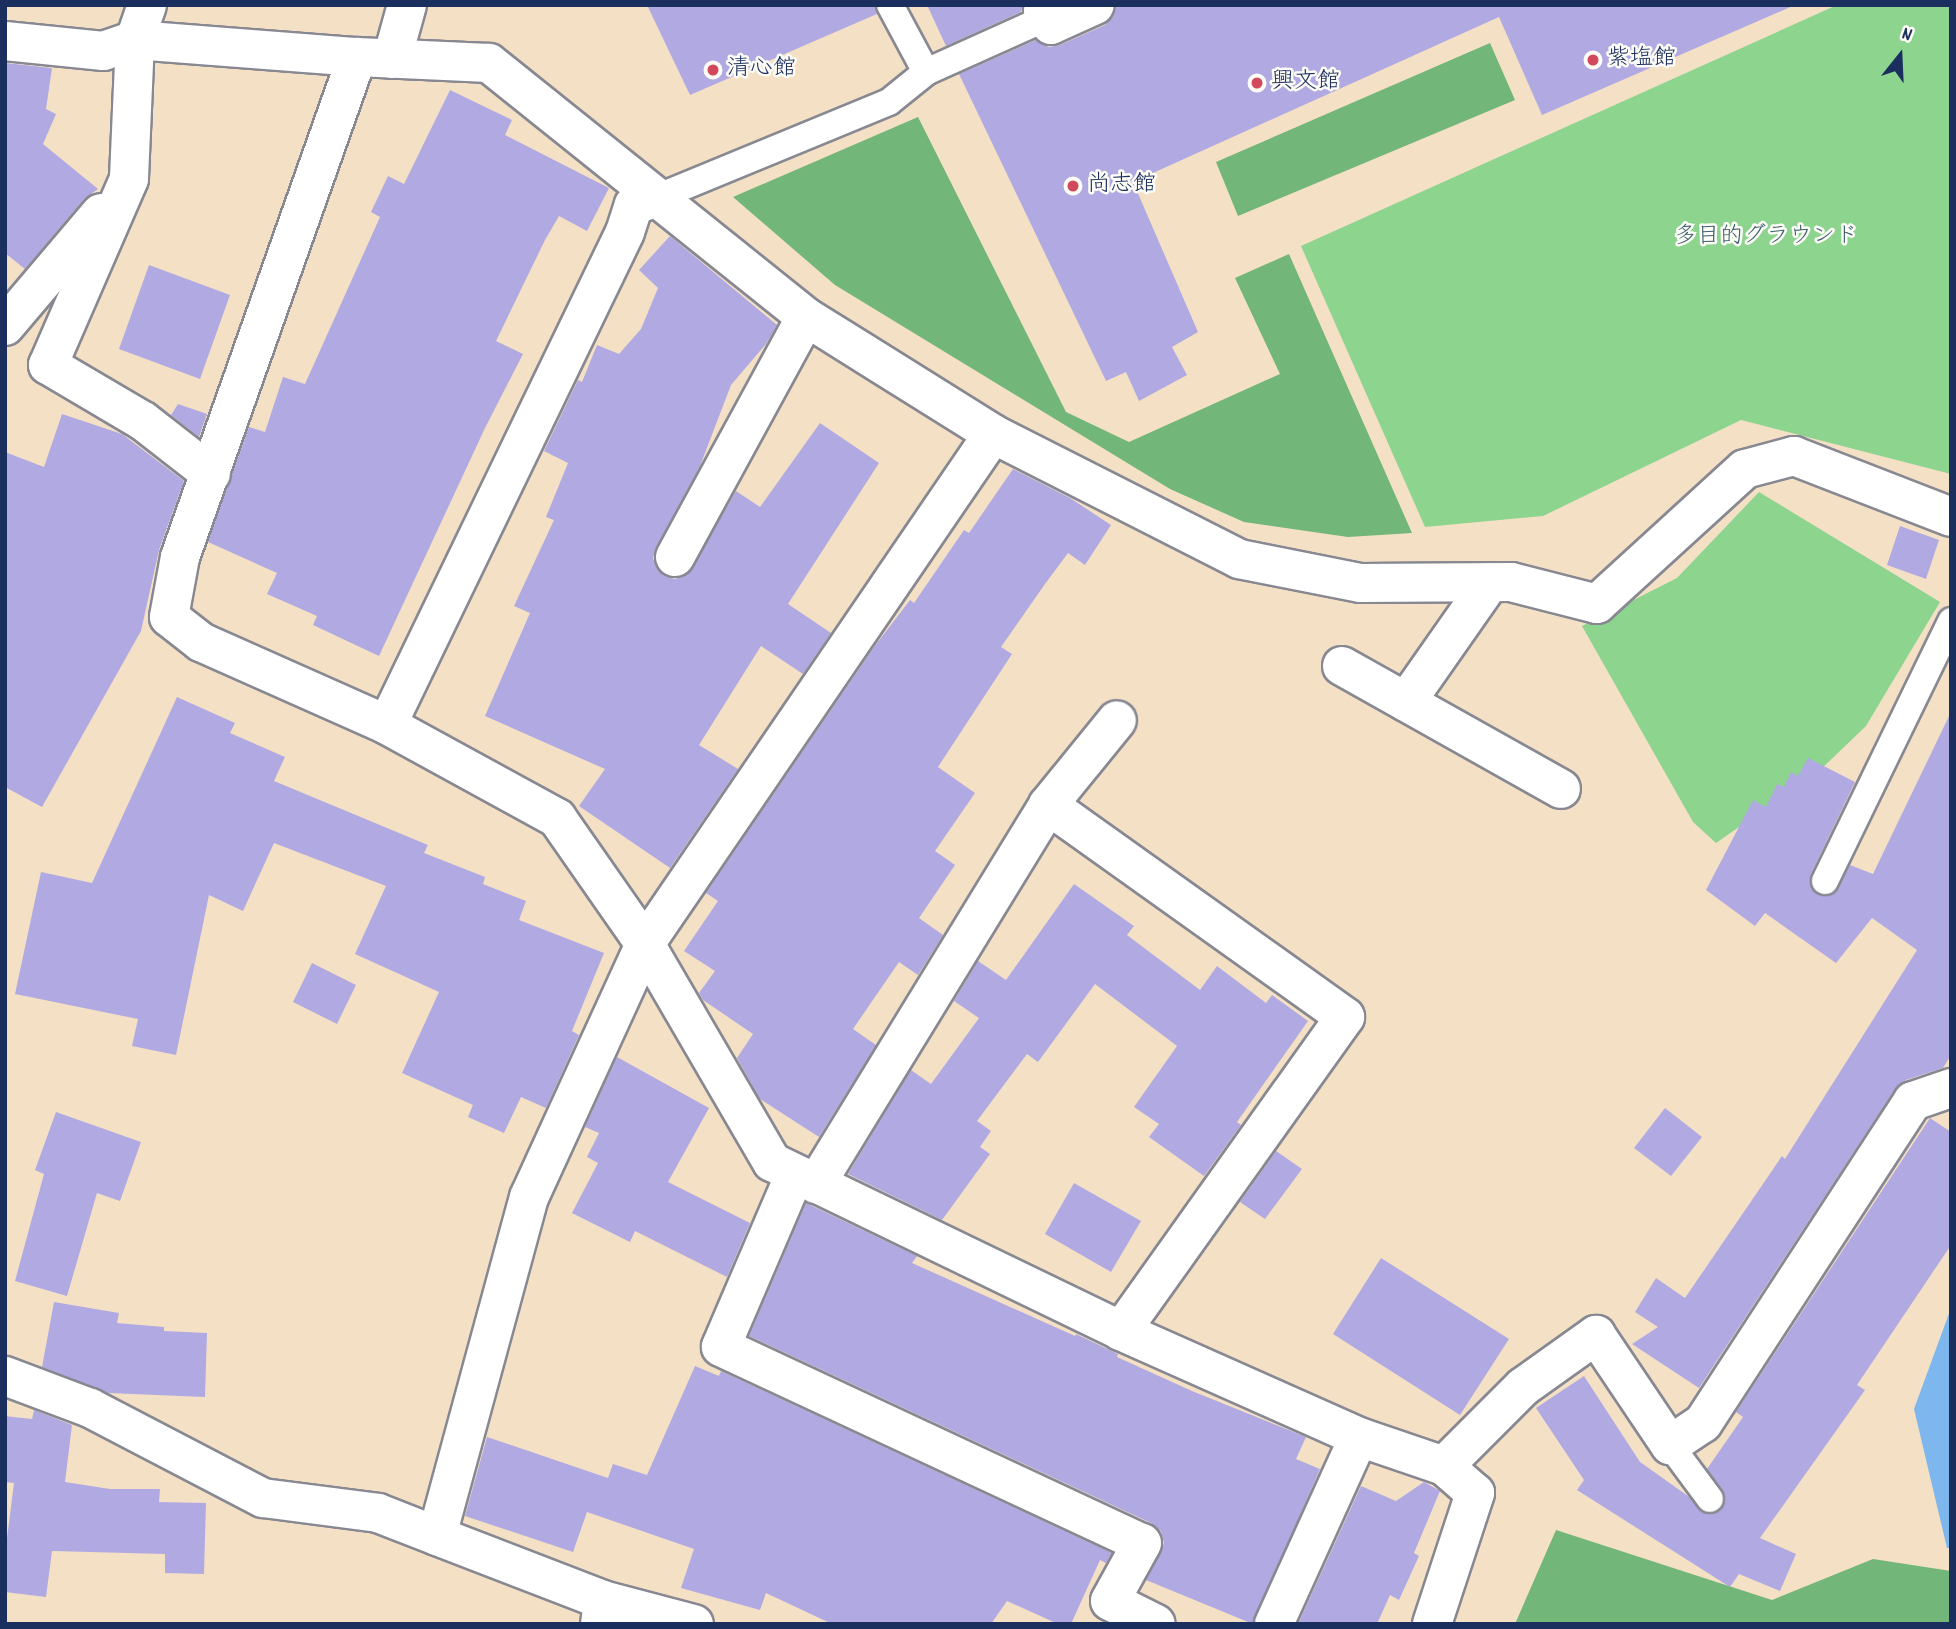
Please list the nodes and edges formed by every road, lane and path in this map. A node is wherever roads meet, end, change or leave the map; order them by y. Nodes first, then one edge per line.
1 (407, 5) edge
2 (890, 5) edge
3 (1095, 5) edge
4 (1058, 9) edge
5 (141, 22) edge
6 (5, 41) edge
7 (374, 58) junction
8 (926, 72) junction
9 (129, 179) junction
10 (656, 198) junction
11 (806, 317) junction
12 (5, 326) edge
13 (993, 435) junction
14 (211, 474) junction
15 (1951, 517) edge
16 (675, 556) dead end
17 (1489, 582) junction
18 (1951, 621) edge
19 (1342, 666) dead end
20 (1406, 702) junction
21 (1116, 720) dead end
22 (387, 725) junction
23 (1560, 789) dead end
24 (1048, 805) junction
25 (1825, 881) dead end
26 (645, 944) junction
27 (1951, 1088) edge
28 (806, 1179) junction
29 (1121, 1331) junction
30 (5, 1376) edge
31 (1359, 1437) junction
32 (1670, 1445) junction
33 (1444, 1466) junction
34 (1710, 1499) dead end
35 (437, 1536) junction
36 (602, 1612) edge
37 (694, 1624) edge
38 (1156, 1624) edge
39 (1274, 1624) edge
40 (1432, 1624) edge

1 - 7 street
2 - 8 lane
3 - 4 street
4 - 8 lane
5 - 6 street
5 - 7 street
5 - 9 street
7 - 10 street
7 - 14 street
8 - 10 lane
9 - 12 street
9 - 14 street
10 - 11 street
10 - 22 street
11 - 13 street
11 - 16 street
13 - 17 street
13 - 26 street
14 - 22 street
15 - 17 street
17 - 20 street
18 - 25 lane
19 - 20 street
20 - 23 street
21 - 24 street
22 - 26 street
24 - 28 street
24 - 29 street
26 - 28 street
26 - 35 street
27 - 32 street
28 - 29 street
28 - 38 street
29 - 31 street
30 - 35 street
31 - 33 street
31 - 39 street
32 - 33 street
32 - 34 lane
33 - 40 street
35 - 36 street
36 - 37 street

